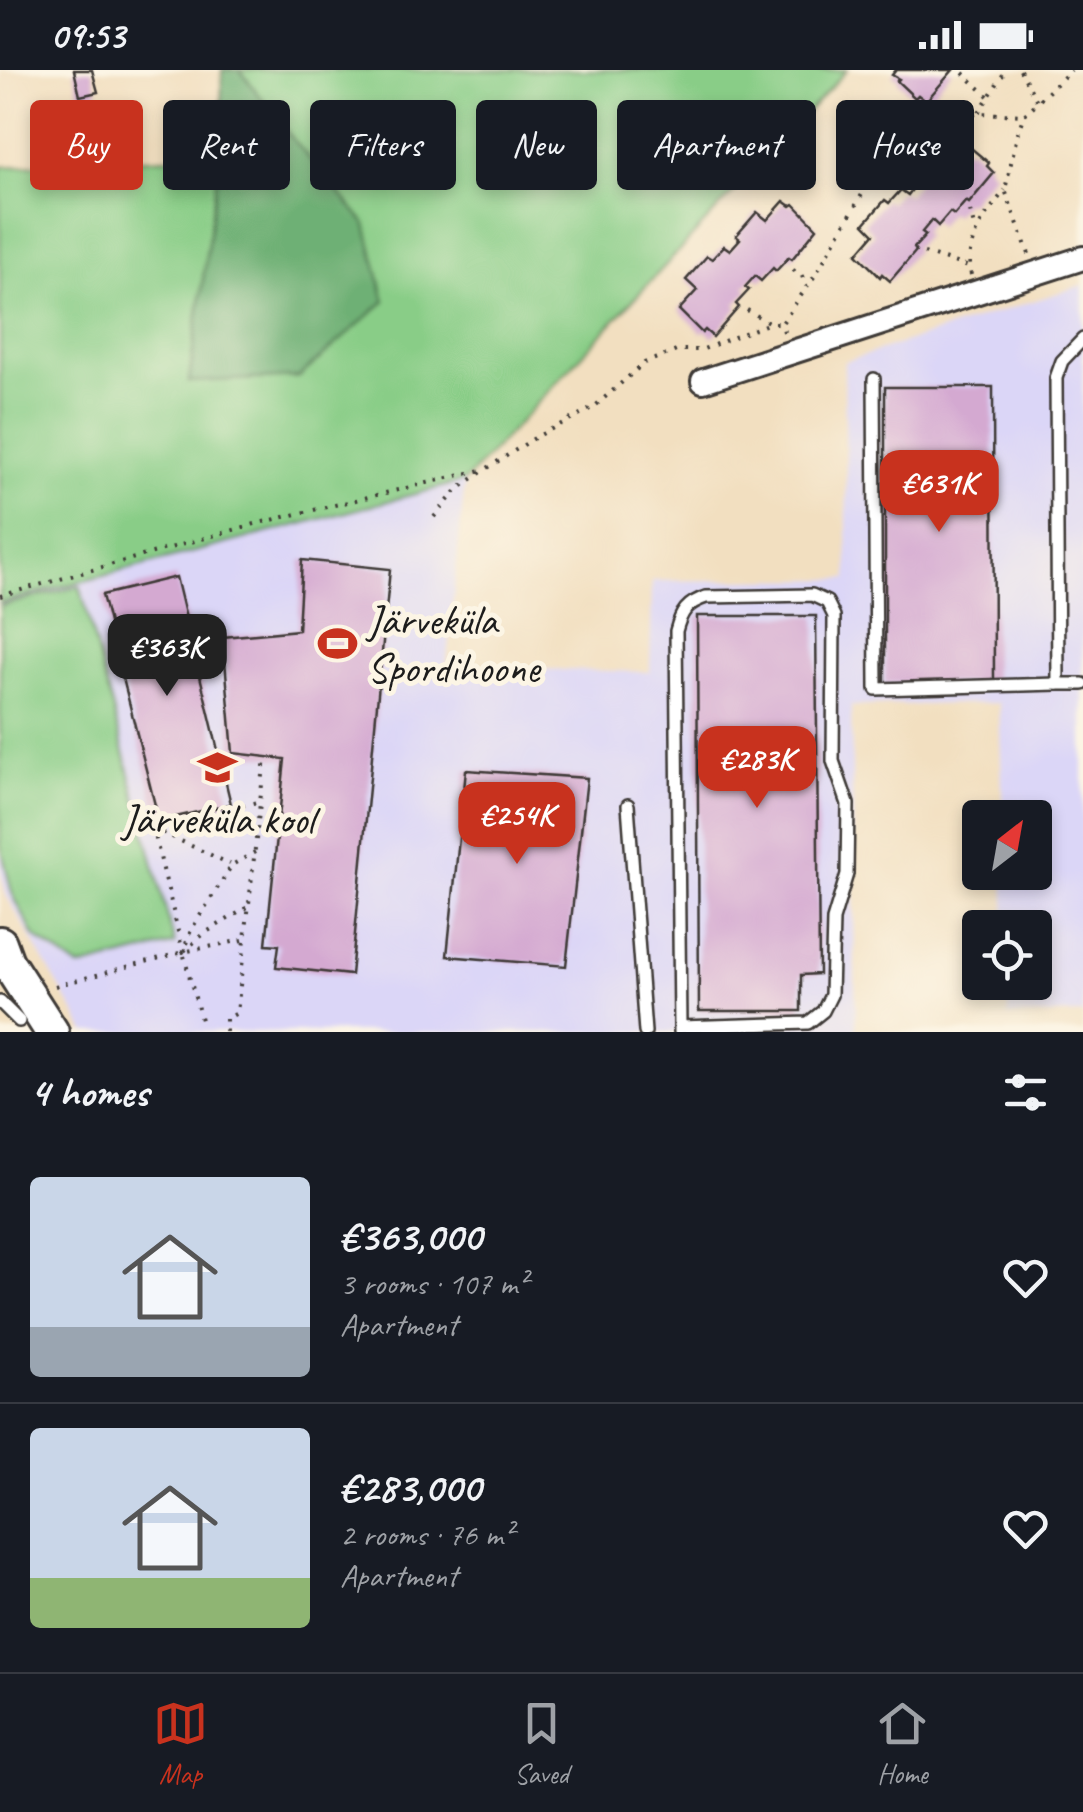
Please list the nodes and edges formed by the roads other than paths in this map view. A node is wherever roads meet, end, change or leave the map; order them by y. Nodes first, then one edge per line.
1 (1083, 258) edge
2 (1083, 339) edge
3 (874, 379) dead end
4 (703, 381) dead end
5 (1058, 684) junction
6 (1083, 684) edge
7 (628, 805) dead end
8 (0, 942) edge
9 (31, 972) dead end
10 (0, 987) edge
11 (15, 1018) edge
12 (52, 1018) edge
13 (680, 1029) edge
14 (63, 1032) edge
15 (645, 1032) edge

1 - 4 street
2 - 5 lane
3 - 5 lane
5 - 6 lane
7 - 15 lane
8 - 9 lane
8 - 12 street
10 - 11 street
12 - 14 lane
13 - 13 lane

